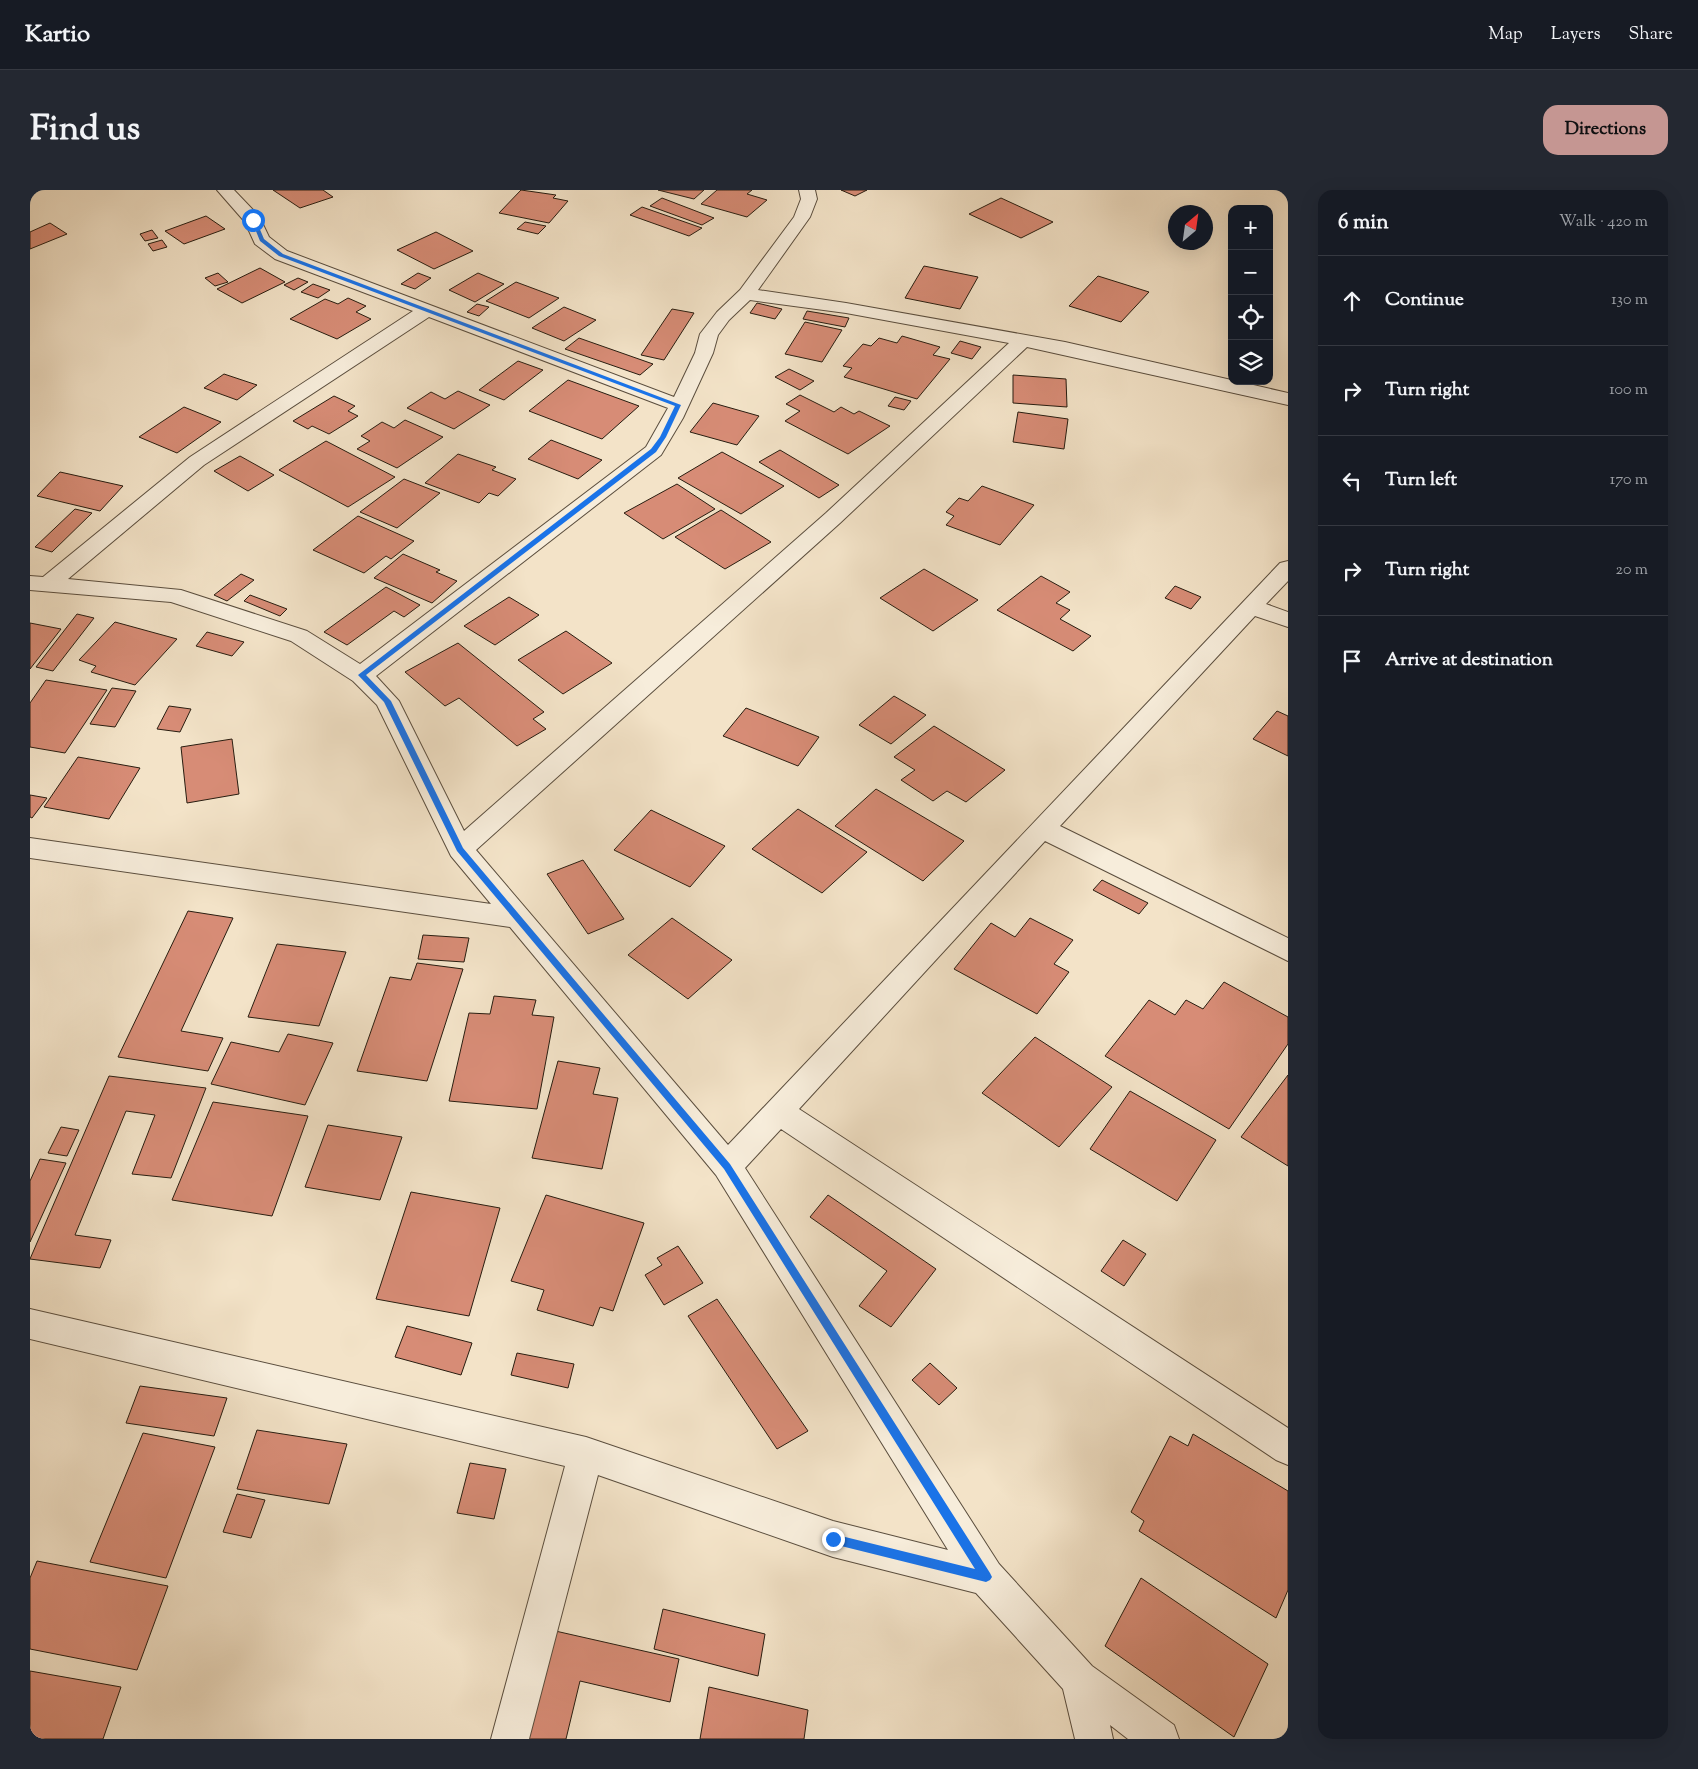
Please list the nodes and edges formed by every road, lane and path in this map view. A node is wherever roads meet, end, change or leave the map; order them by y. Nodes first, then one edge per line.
1 (225, 190) edge
2 (807, 190) edge
3 (746, 294) junction
4 (427, 310) junction
5 (1023, 340) junction
6 (1288, 398) edge
7 (678, 405) junction
8 (1288, 568) edge
9 (39, 583) edge
10 (1252, 607) junction
11 (1288, 620) edge
12 (361, 675) junction
13 (1042, 828) junction
14 (30, 848) edge
15 (460, 849) junction
16 (518, 918) junction
17 (1288, 950) edge
18 (778, 1111) junction
19 (727, 1166) junction
20 (30, 1324) edge
21 (1288, 1448) edge
22 (586, 1454) junction
23 (986, 1577) junction
24 (1079, 1679) junction
25 (510, 1739) edge
26 (1094, 1739) edge
27 (1160, 1739) edge

1 - 4 street
2 - 3 street
3 - 5 street
3 - 7 street
4 - 7 street
4 - 9 street
5 - 6 street
5 - 15 street
7 - 12 street
8 - 10 street
9 - 12 street
10 - 11 street
10 - 13 street
12 - 15 street
13 - 17 street
13 - 18 street
14 - 16 street
15 - 16 street
16 - 19 street
18 - 19 street
18 - 21 street
19 - 23 street
20 - 22 street
22 - 23 street
22 - 25 street
23 - 24 street
24 - 26 street
24 - 27 street

